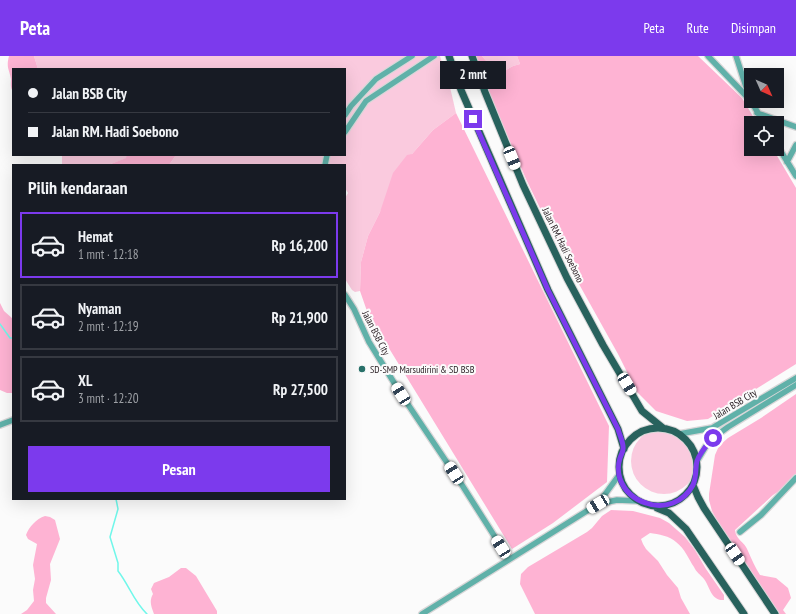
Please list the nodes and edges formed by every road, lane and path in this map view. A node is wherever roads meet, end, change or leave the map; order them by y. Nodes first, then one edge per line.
1 (412, 56) edge
2 (434, 56) edge
3 (449, 56) edge
4 (472, 56) edge
5 (708, 56) edge
6 (736, 56) edge
7 (744, 79) edge
8 (744, 93) edge
9 (366, 101) junction
10 (351, 106) junction
11 (756, 108) edge
12 (758, 112) junction
13 (346, 114) edge
14 (760, 116) edge
15 (796, 127) edge
16 (346, 131) edge
17 (796, 145) edge
18 (783, 156) edge
19 (787, 162) junction
20 (796, 176) edge
21 (346, 297) edge
22 (796, 378) edge
23 (796, 385) edge
24 (12, 420) edge
25 (0, 425) edge
26 (663, 428) junction
27 (679, 434) junction
28 (624, 449) junction
29 (697, 461) junction
30 (619, 475) junction
31 (796, 478) edge
32 (693, 484) junction
33 (639, 501) junction
34 (598, 504) junction
35 (653, 506) junction
36 (740, 532) dead end
37 (508, 559) junction
38 (422, 614) edge
39 (744, 614) edge
40 (775, 614) edge

1 - 10 street
2 - 9 street
3 - 28 main road, Jalan RM. Hadi Soebono
4 - 26 main road, Jalan RM. Hadi Soebono
5 - 8 street
6 - 7 street
9 - 10 street
9 - 16 street
10 - 13 street
11 - 12 street
12 - 14 street
12 - 15 street
17 - 19 street
18 - 19 street
19 - 20 street
21 - 37 street, Jalan BSB City
22 - 27 street, Jalan BSB City
23 - 29 street, Jalan BSB City
24 - 25 street
26 - 27 main road, Jalan RM. Hadi Soebono
26 - 28 main road, Jalan RM. Hadi Soebono
27 - 29 main road, Jalan RM. Hadi Soebono
28 - 30 main road, Jalan RM. Hadi Soebono
29 - 32 main road
30 - 33 main road
30 - 34 street
31 - 36 street
32 - 35 main road
32 - 40 main road
33 - 34 street
33 - 35 main road
34 - 37 street
35 - 39 main road
37 - 38 street

